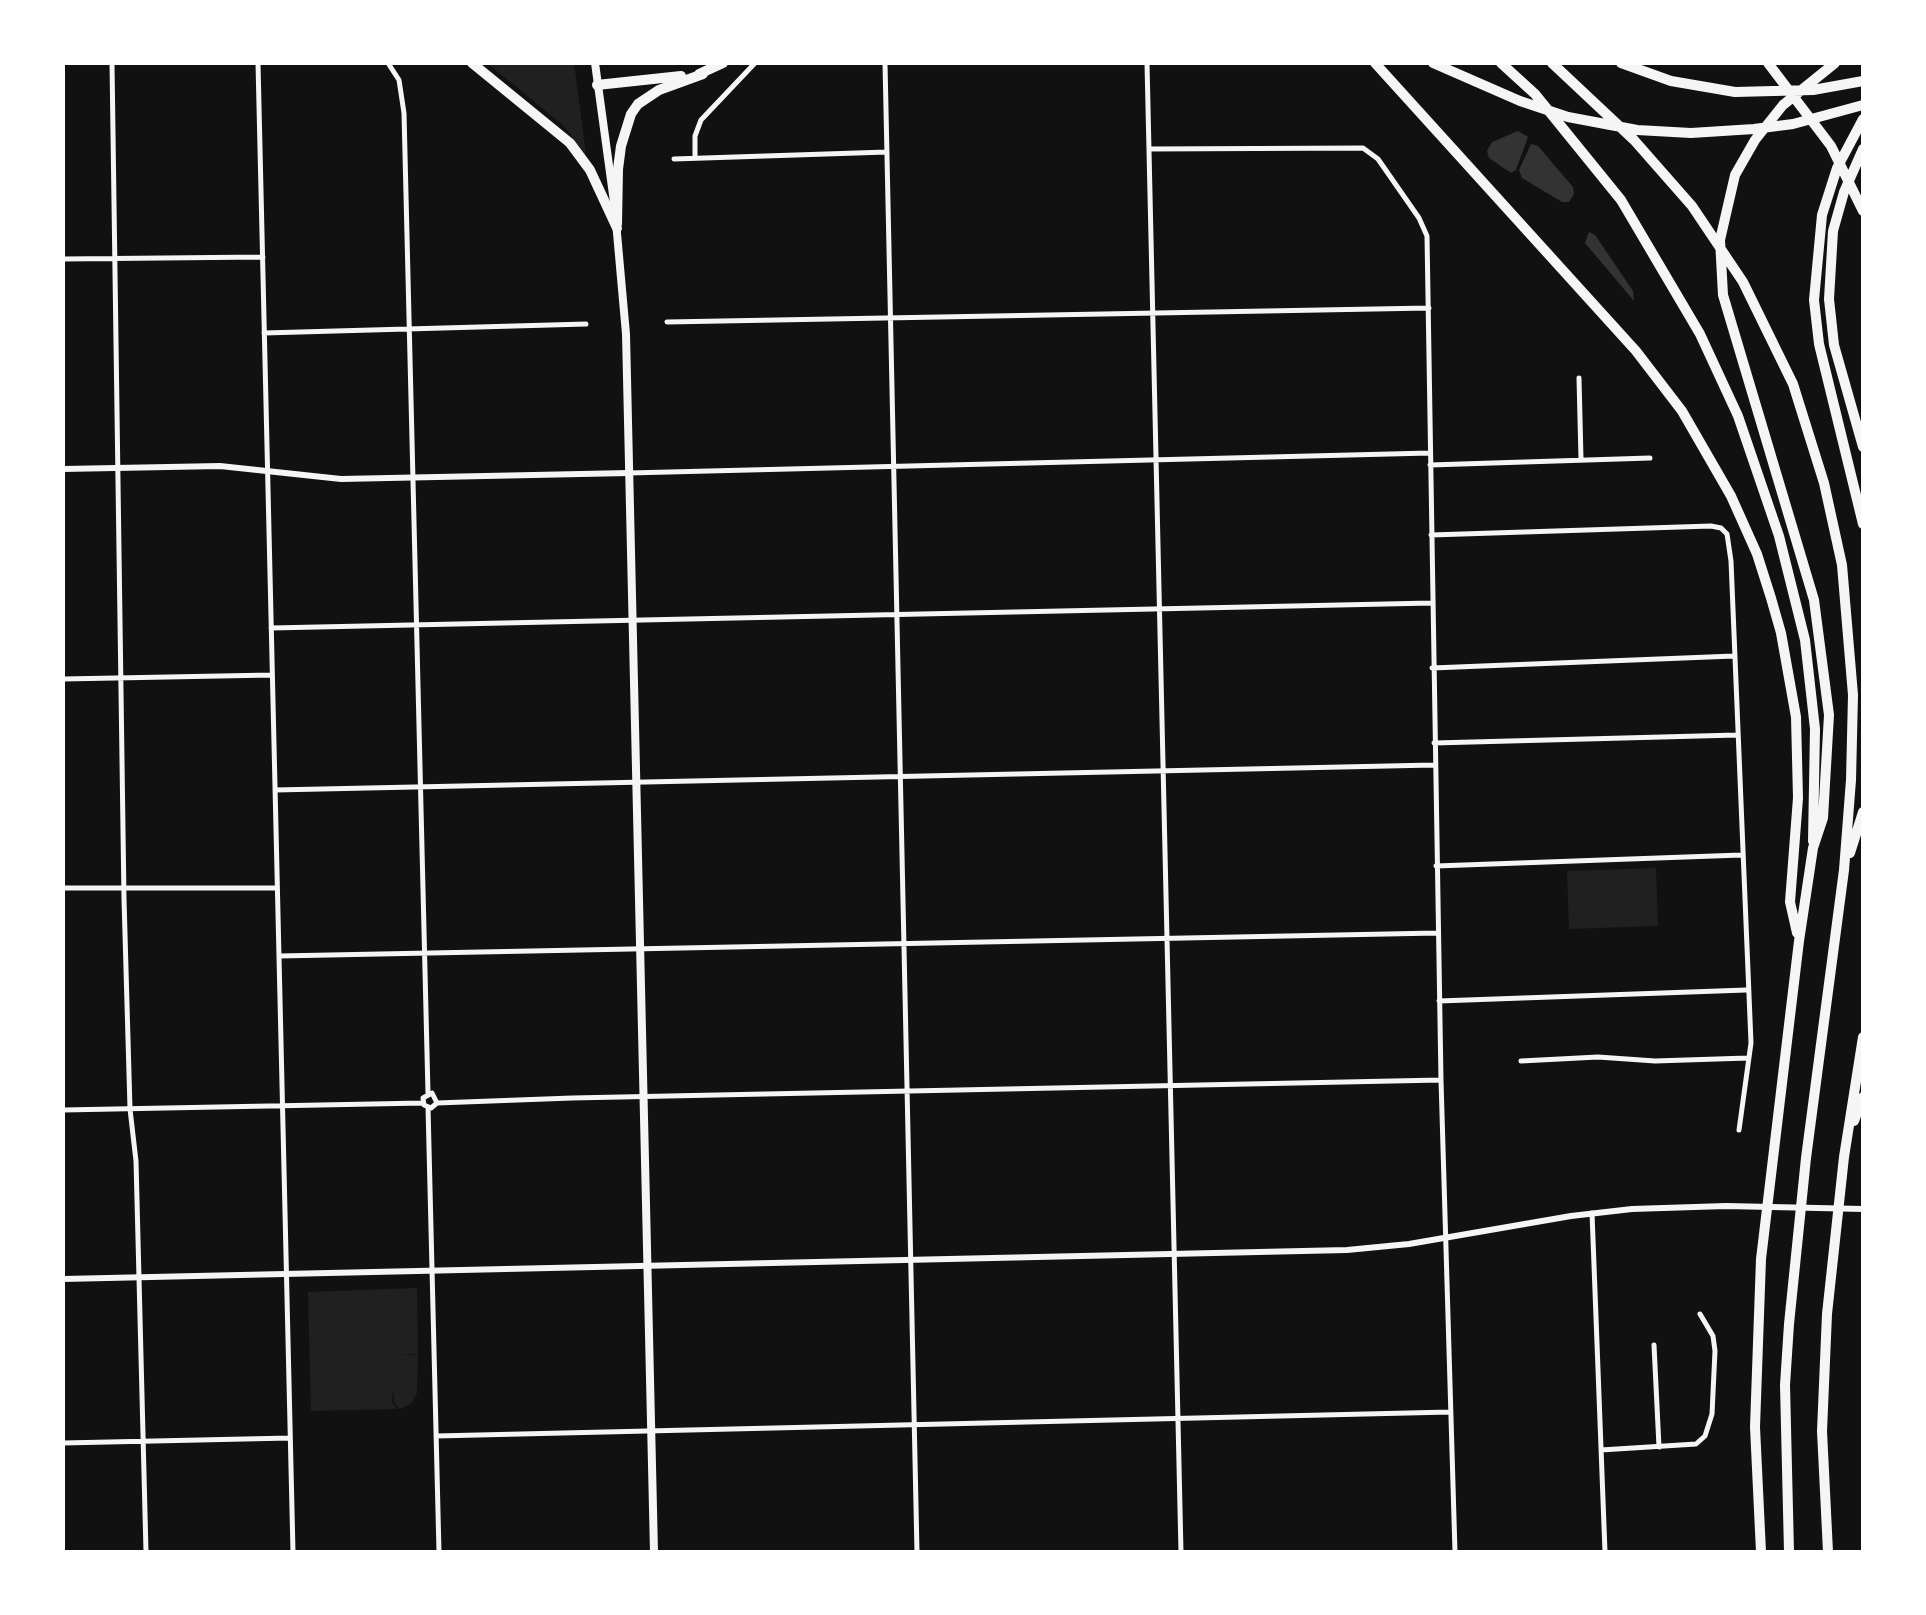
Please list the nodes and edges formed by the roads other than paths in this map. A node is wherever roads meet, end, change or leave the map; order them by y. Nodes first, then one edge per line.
1 (112, 63) edge
2 (258, 63) edge
3 (388, 63) edge
4 (472, 63) edge
5 (595, 63) edge
6 (723, 63) edge
7 (755, 63) edge
8 (885, 63) edge
9 (1147, 63) edge
10 (1374, 63) edge
11 (1433, 63) edge
12 (1501, 63) edge
13 (1552, 63) edge
14 (1621, 63) edge
15 (1768, 63) edge
16 (1835, 63) edge
17 (703, 74) junction
18 (1863, 81) edge
19 (597, 85) junction
20 (1863, 105) edge
21 (1863, 118) edge
22 (1149, 149) junction
23 (1863, 149) edge
24 (887, 152) junction
25 (695, 158) junction
26 (674, 159) dead end
27 (1863, 211) edge
28 (617, 228) junction
29 (263, 257) junction
30 (63, 258) edge
31 (114, 258) junction
32 (1429, 308) junction
33 (1153, 315) junction
34 (890, 318) junction
35 (667, 322) dead end
36 (586, 324) dead end
37 (411, 330) junction
38 (264, 333) junction
39 (1579, 378) dead end
40 (1863, 447) edge
41 (1430, 453) junction
42 (1650, 458) dead end
43 (1581, 459) junction
44 (1155, 460) junction
45 (1430, 465) junction
46 (894, 466) junction
47 (117, 469) junction
48 (63, 470) edge
49 (267, 470) junction
50 (629, 473) junction
51 (415, 477) junction
52 (1863, 524) edge
53 (1431, 535) junction
54 (1432, 603) junction
55 (1159, 608) junction
56 (897, 614) junction
57 (631, 620) junction
58 (419, 625) junction
59 (271, 628) junction
60 (1734, 656) junction
61 (1432, 668) junction
62 (272, 675) junction
63 (120, 678) junction
64 (63, 680) edge
65 (1737, 735) junction
66 (1434, 743) junction
67 (1434, 765) junction
68 (1162, 773) junction
69 (900, 779) junction
70 (635, 783) junction
71 (421, 788) junction
72 (275, 790) junction
73 (1863, 812) edge
74 (1813, 848) junction
75 (1741, 855) junction
76 (1436, 866) junction
77 (1844, 870) junction
78 (63, 888) edge
79 (124, 888) junction
80 (277, 888) junction
81 (1437, 933) junction
82 (1165, 938) junction
83 (1799, 941) junction
84 (903, 944) junction
85 (639, 948) junction
86 (425, 953) junction
87 (279, 956) junction
88 (1746, 990) junction
89 (1439, 1001) junction
90 (1863, 1037) edge
91 (1748, 1058) junction
92 (1521, 1061) dead end
93 (1440, 1080) junction
94 (1169, 1086) junction
95 (906, 1091) junction
96 (428, 1093) junction
97 (643, 1097) junction
98 (1863, 1097) edge
99 (437, 1102) junction
100 (282, 1104) junction
101 (426, 1105) junction
102 (130, 1109) junction
103 (63, 1110) edge
104 (1739, 1130) dead end
105 (1847, 1142) junction
106 (1863, 1209) edge
107 (1592, 1213) junction
108 (1445, 1237) junction
109 (1173, 1255) junction
110 (911, 1260) junction
111 (647, 1267) junction
112 (432, 1272) junction
113 (286, 1273) junction
114 (139, 1277) junction
115 (63, 1279) edge
116 (1700, 1314) dead end
117 (1654, 1345) dead end
118 (1450, 1412) junction
119 (1178, 1420) junction
120 (914, 1425) junction
121 (651, 1431) junction
122 (436, 1436) junction
123 (290, 1438) junction
124 (143, 1441) junction
125 (63, 1443) edge
126 (1659, 1447) junction
127 (1601, 1450) junction
128 (146, 1552) edge
129 (293, 1552) edge
130 (439, 1552) edge
131 (654, 1552) edge
132 (917, 1552) edge
133 (1181, 1552) edge
134 (1455, 1552) edge
135 (1605, 1552) edge
136 (1761, 1552) edge
137 (1789, 1552) edge
138 (1828, 1552) edge

1 - 31 street
2 - 29 street
3 - 37 street
4 - 28 highway
5 - 19 main road
6 - 17 highway
7 - 25 street
8 - 24 street
9 - 22 street
10 - 83 highway
11 - 20 highway
12 - 74 highway
13 - 77 highway
14 - 18 highway
15 - 27 highway
16 - 74 highway
17 - 19 highway
17 - 28 highway
19 - 28 main road
21 - 52 highway
22 - 32 street
22 - 33 street
23 - 40 highway
24 - 25 street
24 - 34 street
25 - 26 street
28 - 50 main road
29 - 31 street
29 - 38 street
30 - 31 street
31 - 47 street
32 - 33 street
32 - 41 street
33 - 34 street
33 - 44 street
34 - 35 street
34 - 46 street
36 - 37 street
37 - 38 street
37 - 51 street
38 - 49 street
39 - 43 street
41 - 44 street
41 - 45 street
42 - 43 street
43 - 45 street
44 - 46 street
44 - 55 street
45 - 53 street
46 - 50 street
46 - 56 street
47 - 48 street
47 - 49 street
47 - 63 street
49 - 51 street
49 - 59 street
50 - 51 street
50 - 57 main road
51 - 58 street
53 - 54 street
53 - 60 street
54 - 55 street
54 - 61 street
55 - 56 street
55 - 68 street
56 - 57 street
56 - 69 street
57 - 58 street
57 - 70 main road
58 - 59 street
58 - 71 street
59 - 62 street
60 - 61 street
60 - 65 street
61 - 66 street
62 - 63 street
62 - 72 street
63 - 64 street
63 - 79 street
65 - 66 street
65 - 75 street
66 - 67 street
67 - 68 street
67 - 76 street
68 - 69 street
68 - 82 street
69 - 70 street
69 - 84 street
70 - 71 street
70 - 85 main road
71 - 72 street
71 - 86 street
72 - 80 street
73 - 77 highway
74 - 83 highway
75 - 76 street
75 - 88 street
76 - 81 street
77 - 137 highway
78 - 79 street
79 - 80 street
79 - 102 street
80 - 87 street
81 - 82 street
81 - 89 street
82 - 84 street
82 - 94 street
83 - 136 highway
84 - 85 street
84 - 95 street
85 - 86 street
85 - 97 main road
86 - 87 street
86 - 96 street
87 - 100 street
88 - 89 street
88 - 91 street
89 - 93 street
90 - 105 highway
91 - 92 street
91 - 104 street
93 - 94 street
93 - 108 street
94 - 95 street
94 - 109 street
95 - 97 street
95 - 110 street
96 - 99 street
96 - 101 street
97 - 99 street
97 - 111 main road
98 - 105 highway
99 - 101 street
100 - 101 street
100 - 102 street
100 - 113 street
101 - 112 street
102 - 103 street
102 - 114 street
105 - 138 highway
106 - 107 street
107 - 108 street
107 - 127 street
108 - 109 street
108 - 118 street
109 - 110 street
109 - 119 street
110 - 111 street
110 - 120 street
111 - 112 street
111 - 121 main road
112 - 113 street
112 - 122 street
113 - 114 street
113 - 123 street
114 - 115 street
114 - 124 street
116 - 126 street
117 - 126 street
118 - 119 street
118 - 134 street
119 - 120 street
119 - 133 street
120 - 121 street
120 - 132 street
121 - 122 street
121 - 131 main road
122 - 130 street
123 - 124 street
123 - 129 street
124 - 125 street
124 - 128 street
126 - 127 street
127 - 135 street

